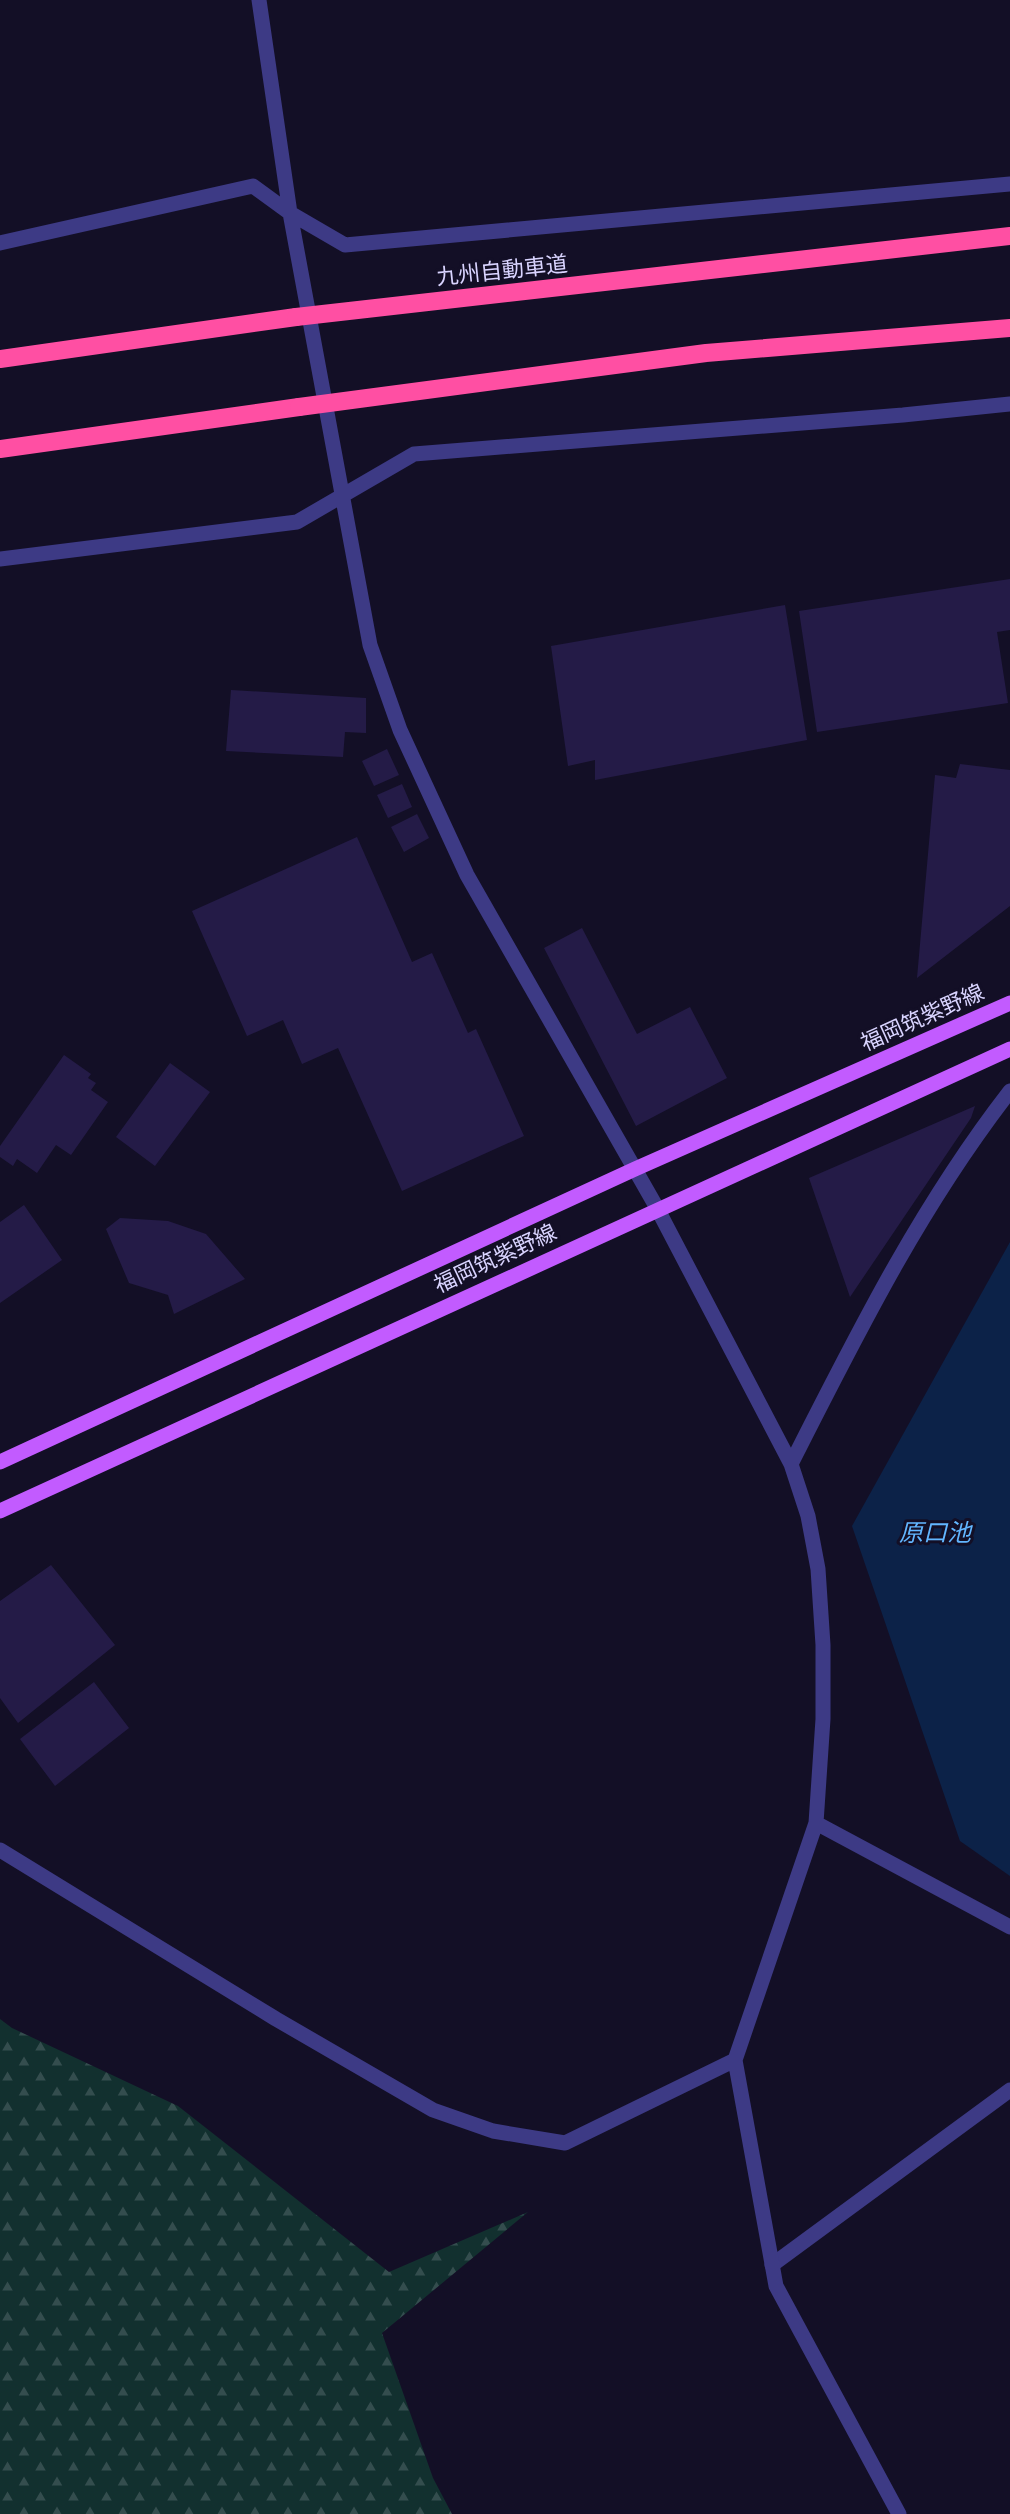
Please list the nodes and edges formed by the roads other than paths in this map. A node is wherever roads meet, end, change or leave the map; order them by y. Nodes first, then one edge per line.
1 (259, 0) edge
2 (1010, 184) edge
3 (290, 213) junction
4 (1010, 236) edge
5 (0, 243) edge
6 (1010, 328) edge
7 (0, 359) edge
8 (1010, 404) edge
9 (0, 449) edge
10 (343, 497) junction
11 (0, 559) edge
12 (1010, 1003) edge
13 (1010, 1049) edge
14 (1010, 1091) edge
15 (635, 1169) junction
16 (657, 1208) junction
17 (0, 1462) edge
18 (792, 1464) junction
19 (0, 1511) edge
20 (816, 1823) junction
21 (0, 1850) edge
22 (1010, 1927) edge
23 (735, 2060) junction
24 (1010, 2090) edge
25 (772, 2265) junction
26 (899, 2514) edge

1 - 3 street
2 - 3 street
3 - 5 street
3 - 10 street
4 - 7 highway, 九州自動車道, bridge
6 - 9 highway, bridge
8 - 10 street
10 - 11 street
10 - 15 street
12 - 15 main road, 福岡筑紫野線
13 - 16 main road, 福岡筑紫野線
14 - 18 street
15 - 16 street
15 - 17 main road, 福岡筑紫野線
16 - 18 street
16 - 19 main road, 福岡筑紫野線
18 - 20 street
20 - 22 street
20 - 23 street
21 - 23 street
23 - 25 street
24 - 25 street
25 - 26 street

